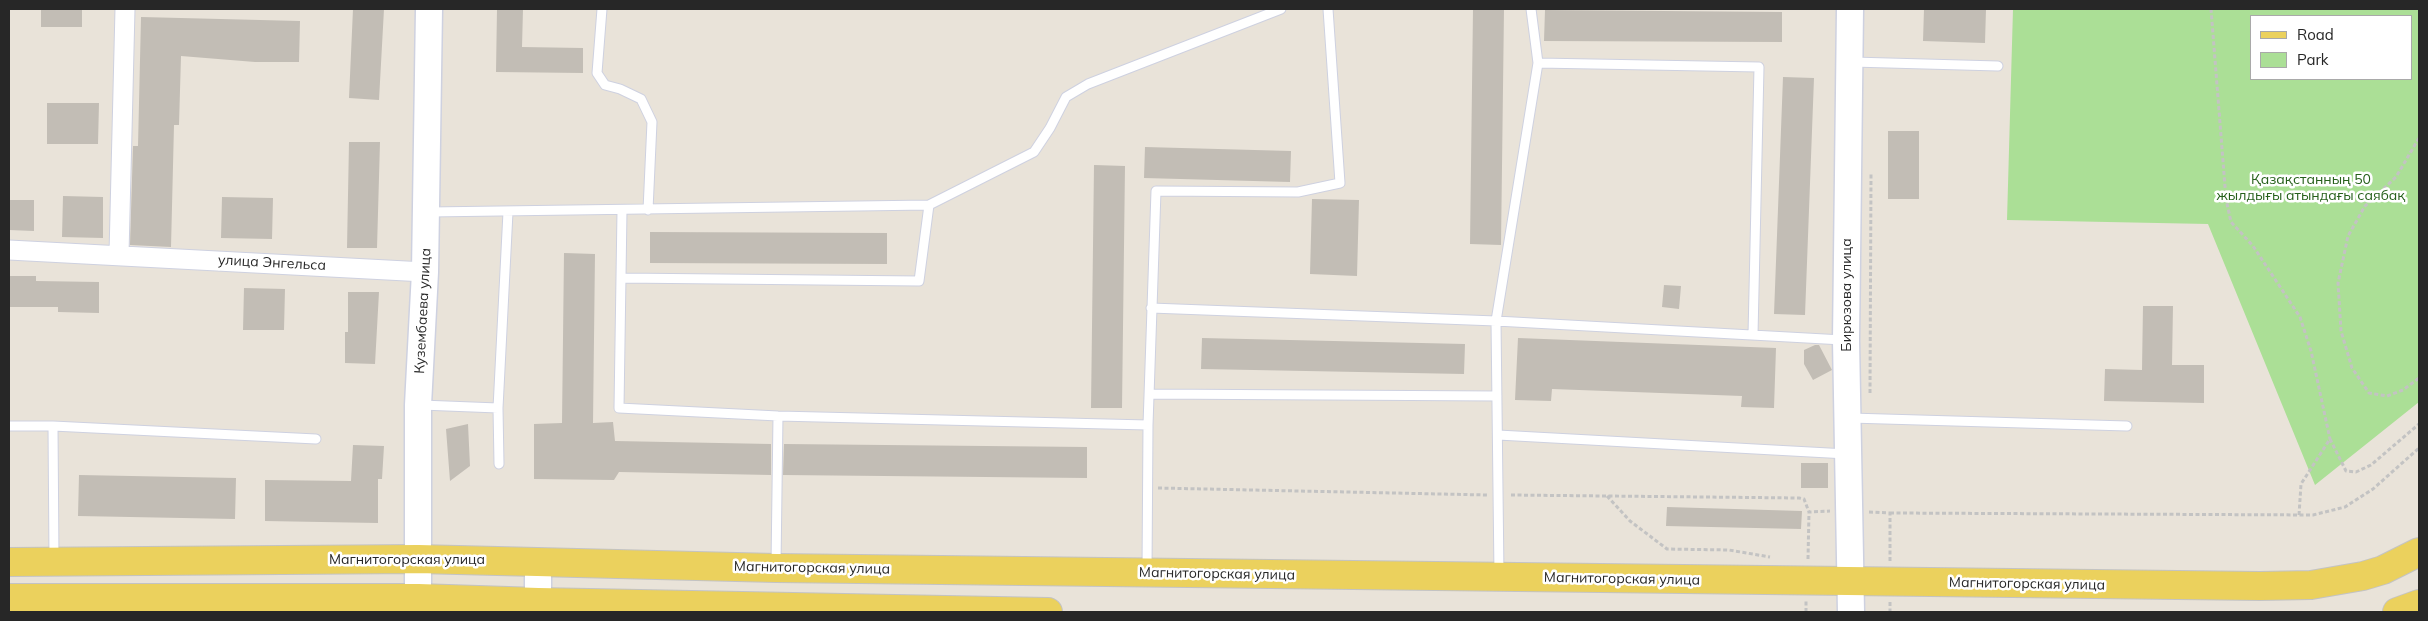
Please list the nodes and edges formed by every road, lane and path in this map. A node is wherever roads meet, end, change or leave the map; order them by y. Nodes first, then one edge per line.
1 (125, 9) edge
2 (429, 9) edge
3 (602, 9) edge
4 (1281, 9) edge
5 (1328, 9) edge
6 (1531, 9) edge
7 (1850, 9) edge
8 (2211, 9) edge
9 (1849, 61) junction
10 (1538, 63) junction
11 (1998, 66) dead end
12 (2419, 138) edge
13 (1871, 170) dead end
14 (929, 205) junction
15 (648, 210) junction
16 (622, 211) junction
17 (426, 212) junction
18 (508, 212) junction
19 (9, 250) edge
20 (119, 254) junction
21 (426, 272) junction
22 (621, 278) junction
23 (1151, 308) junction
24 (1496, 321) junction
25 (1753, 335) junction
26 (1846, 340) junction
27 (2419, 378) edge
28 (1149, 394) junction
29 (1497, 396) junction
30 (418, 405) junction
31 (498, 408) junction
32 (778, 416) junction
33 (1859, 418) junction
34 (2419, 424) edge
35 (1148, 425) junction
36 (9, 426) edge
37 (53, 426) junction
38 (2127, 426) dead end
39 (1498, 435) junction
40 (316, 439) dead end
41 (2330, 439) junction
42 (2419, 448) edge
43 (1848, 454) junction
44 (499, 464) dead end
45 (1147, 488) junction
46 (1498, 495) junction
47 (1606, 496) junction
48 (1864, 509) junction
49 (1809, 512) junction
50 (1890, 513) junction
51 (2299, 515) junction
52 (2419, 552) edge
53 (1771, 557) dead end
54 (418, 559) junction
55 (9, 562) edge
56 (54, 562) junction
57 (538, 562) junction
58 (776, 568) junction
59 (1804, 568) junction
60 (1146, 573) junction
61 (1499, 577) junction
62 (1851, 582) junction
63 (1890, 582) junction
64 (9, 598) edge
65 (2419, 604) edge
66 (418, 605) edge
67 (538, 607) edge
68 (759, 609) edge
69 (1019, 612) edge
70 (1048, 612) edge
71 (1806, 612) edge
72 (1851, 612) edge
73 (1890, 612) edge
74 (2397, 612) edge

1 - 20 street
2 - 17 street, Кузембаева улица
3 - 15 lane
4 - 14 lane
5 - 23 lane
6 - 10 lane
7 - 9 street, Бирюзова улица
8 - 41 path
9 - 11 lane
9 - 26 street, Бирюзова улица
10 - 24 lane
10 - 25 lane
12 - 27 path
13 - 33 path
14 - 15 lane
14 - 22 lane
15 - 16 lane
16 - 18 lane
16 - 22 lane
17 - 18 lane
17 - 21 street, Кузембаева улица
18 - 31 lane
19 - 20 street, улица Энгельса
20 - 21 street, улица Энгельса
21 - 30 street, Кузембаева улица
22 - 32 lane
23 - 24 lane
23 - 28 lane
24 - 25 lane
24 - 29 lane
25 - 26 lane
26 - 33 street, Бирюзова улица
28 - 29 lane
28 - 35 lane
29 - 39 lane
30 - 31 lane
30 - 54 street, Кузембаева улица
31 - 44 lane
32 - 35 lane
32 - 58 lane
33 - 38 lane
33 - 43 street, Бирюзова улица
34 - 41 path
35 - 45 lane
36 - 37 lane
37 - 40 lane
37 - 56 lane
39 - 43 lane
39 - 46 lane
41 - 51 path
42 - 51 path
43 - 48 street, Бирюзова улица
45 - 46 path
45 - 60 lane
46 - 47 path
46 - 61 lane
47 - 49 path
47 - 53 path
48 - 49 path
48 - 50 path
48 - 62 street, Бирюзова улица
49 - 59 path
50 - 51 path
50 - 63 path
52 - 63 main road, Магнитогорская улица
54 - 56 main road, Магнитогорская улица
54 - 57 main road, Магнитогорская улица
54 - 66 street, Кузембаева улица
55 - 56 main road, Магнитогорская улица
57 - 58 main road, Магнитогорская улица
57 - 67 street
58 - 60 main road, Магнитогорская улица
59 - 61 main road, Магнитогорская улица
59 - 62 main road, Магнитогорская улица
59 - 71 path
60 - 61 main road, Магнитогорская улица
62 - 63 main road, Магнитогорская улица
62 - 72 street, Бирюзова улица
63 - 73 path
64 - 66 main road
65 - 74 main road
66 - 67 main road
67 - 68 main road
68 - 69 main road
69 - 70 main road

